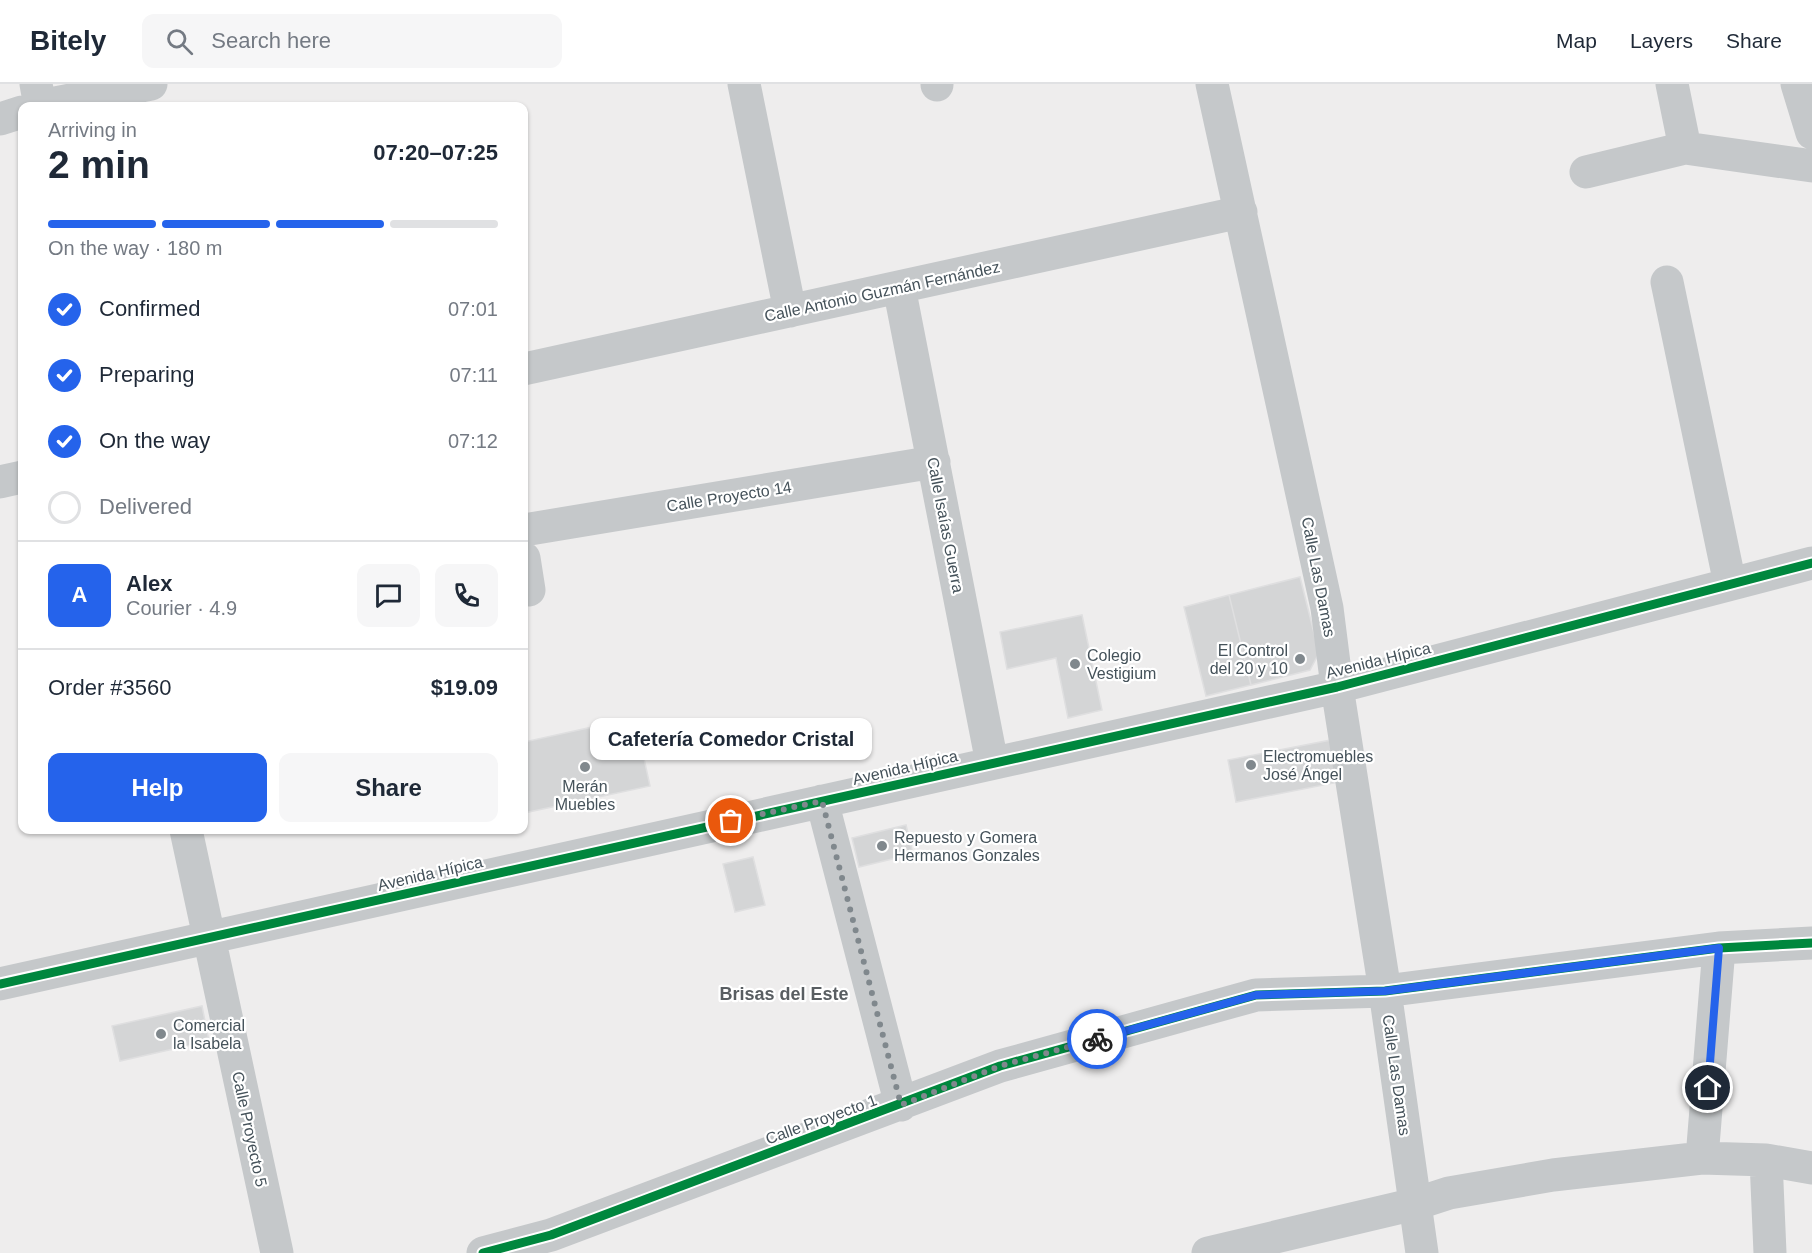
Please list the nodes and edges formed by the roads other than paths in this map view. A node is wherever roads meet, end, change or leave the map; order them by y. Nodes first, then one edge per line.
1 (36, 84) edge
2 (151, 84) edge
3 (744, 84) edge
4 (1212, 84) edge
5 (1671, 84) edge
6 (1797, 84) edge
7 (39, 102) edge
8 (60, 102) edge
9 (18, 113) edge
10 (0, 119) edge
11 (1812, 133) edge
12 (1685, 147) junction
13 (1812, 166) edge
14 (1586, 172) dead end
15 (1240, 212) junction
16 (1667, 282) dead end
17 (899, 287) junction
18 (789, 311) junction
19 (528, 368) edge
20 (934, 462) junction
21 (18, 478) edge
22 (0, 482) edge
23 (528, 529) edge
24 (1812, 563) edge
25 (528, 584) edge
26 (1731, 584) junction
27 (529, 590) dead end
28 (1336, 687) junction
29 (992, 763) junction
30 (822, 801) junction
31 (187, 834) edge
32 (208, 939) junction
33 (1812, 943) edge
34 (1719, 948) junction
35 (0, 984) edge
36 (1385, 991) junction
37 (901, 1105) junction
38 (1702, 1158) junction
39 (1766, 1160) junction
40 (1812, 1168) edge
41 (1415, 1204) junction
42 (277, 1253) edge
43 (483, 1253) edge
44 (1208, 1253) edge
45 (1422, 1253) edge
46 (1770, 1253) edge

1 - 7 street
2 - 8 street
3 - 18 street
4 - 15 street, Calle Las Damas
5 - 12 street
6 - 11 street
9 - 10 street
12 - 13 street
12 - 14 street
15 - 17 street, Calle Antonio Guzmán Fernández
15 - 28 street, Calle Las Damas
16 - 26 street
17 - 18 street, Calle Antonio Guzmán Fernández
17 - 20 street, Calle Isaías Guerra
18 - 19 street, Calle Antonio Guzmán Fernández
20 - 23 street, Calle Proyecto 14
20 - 29 street, Calle Isaías Guerra
21 - 22 street
24 - 26 street, Avenida Hípica
25 - 27 street
26 - 28 street, Avenida Hípica
28 - 29 street, Avenida Hípica
28 - 36 street, Calle Las Damas
29 - 30 street, Avenida Hípica
30 - 32 street, Avenida Hípica
30 - 37 street
31 - 32 street, Calle Proyecto 5
32 - 35 street, Avenida Hípica
32 - 42 street, Calle Proyecto 5
33 - 34 street, Calle Proyecto 1
34 - 36 street, Calle Proyecto 1
34 - 38 street
36 - 37 street, Calle Proyecto 1
36 - 41 street, Calle Las Damas
37 - 43 street, Calle Proyecto 1
38 - 39 street
38 - 41 street
39 - 40 street
39 - 46 street
41 - 44 street
41 - 45 street, Calle Las Damas

